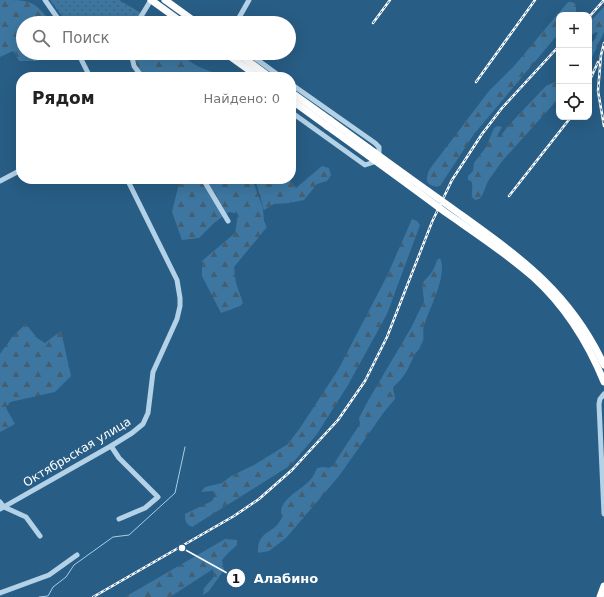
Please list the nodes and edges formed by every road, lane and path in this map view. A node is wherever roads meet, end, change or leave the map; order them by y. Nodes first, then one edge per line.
1 (45, 0) edge
2 (151, 0) edge
3 (166, 0) edge
4 (173, 0) edge
5 (249, 0) edge
6 (183, 13) junction
7 (56, 16) edge
8 (141, 16) edge
9 (173, 16) edge
10 (187, 16) edge
11 (240, 16) edge
12 (82, 60) edge
13 (132, 60) edge
14 (235, 60) edge
15 (249, 60) edge
16 (257, 60) edge
17 (88, 72) edge
18 (138, 72) edge
19 (252, 72) edge
20 (270, 72) edge
21 (272, 72) edge
22 (296, 88) edge
23 (296, 97) edge
24 (296, 116) edge
25 (328, 123) junction
26 (16, 173) edge
27 (0, 181) edge
28 (129, 184) edge
29 (206, 184) edge
30 (228, 222) dead end
31 (604, 365) edge
32 (604, 382) edge
33 (604, 394) edge
34 (111, 446) junction
35 (604, 500) edge
36 (0, 502) edge
37 (2, 508) edge
38 (604, 514) edge
39 (119, 519) dead end
40 (40, 536) dead end
41 (77, 555) dead end
42 (604, 586) edge
43 (0, 593) edge
44 (600, 597) edge

1 - 7 street
2 - 8 street
2 - 9 highway
3 - 6 highway
4 - 6 highway
5 - 11 street
6 - 10 highway
12 - 17 street
13 - 18 street
14 - 19 highway
15 - 20 highway
16 - 21 street
22 - 24 street
23 - 25 highway
25 - 31 highway, bridge
25 - 32 highway, bridge
26 - 27 street
28 - 34 street, Октябрьская улица
29 - 30 street
33 - 35 street
34 - 37 street, Октябрьская улица
34 - 39 street
35 - 38 street
36 - 37 street
37 - 40 street
41 - 43 street
42 - 44 highway

